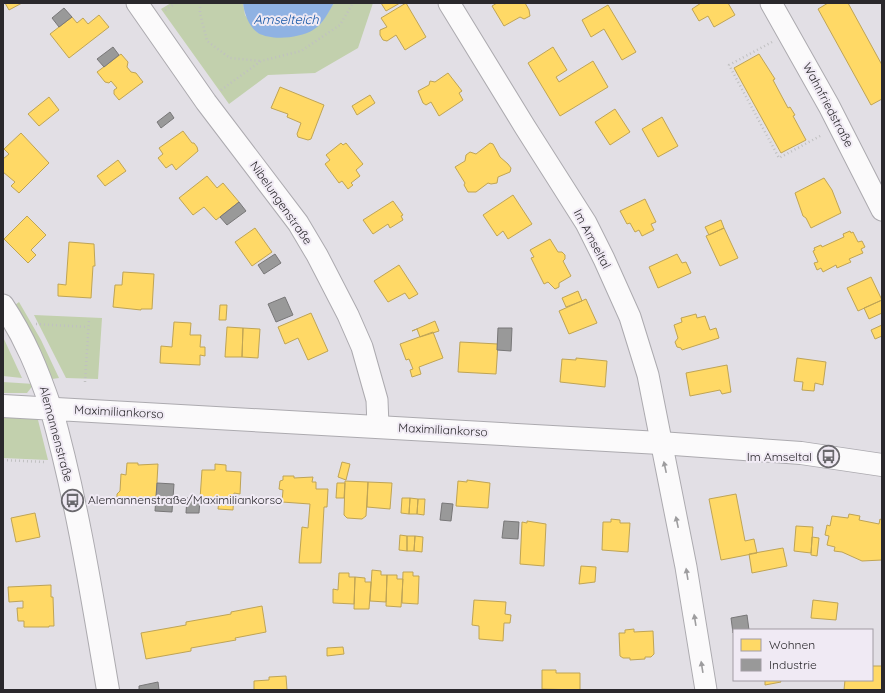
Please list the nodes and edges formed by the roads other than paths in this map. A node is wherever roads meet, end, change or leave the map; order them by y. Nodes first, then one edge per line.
1 (137, 3) edge
2 (449, 3) edge
3 (771, 3) edge
4 (882, 210) edge
5 (3, 304) edge
6 (3, 406) edge
7 (50, 408) junction
8 (378, 426) junction
9 (660, 443) junction
10 (882, 465) edge
11 (108, 690) edge
12 (706, 690) edge

1 - 8 street, Nibelungenstraße
2 - 9 street, Im Amseltal
3 - 4 street, Wahnfriedstraße
5 - 7 street, Alemannenstraße
6 - 7 street, Maximiliankorso
7 - 8 street, Maximiliankorso
7 - 11 street, Alemannenstraße
8 - 9 street, Maximiliankorso
9 - 10 street, Maximiliankorso
12 -> 9 street, Im Amseltal

